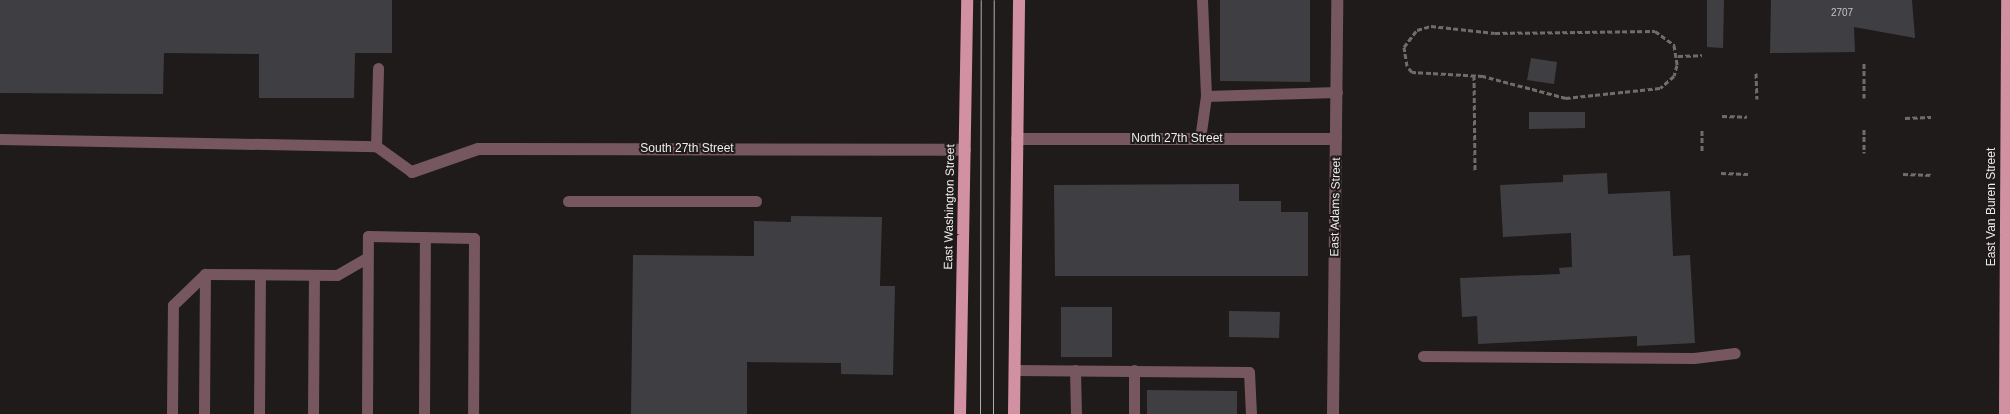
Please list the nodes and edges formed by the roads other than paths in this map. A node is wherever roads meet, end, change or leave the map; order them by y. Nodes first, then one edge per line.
1 (967, 0) edge
2 (1019, 0) edge
3 (1202, 0) edge
4 (1337, 0) edge
5 (2006, 0) edge
6 (378, 68) dead end
7 (1337, 92) junction
8 (1206, 96) junction
9 (0, 139) edge
10 (1017, 139) junction
11 (1200, 139) junction
12 (1336, 139) junction
13 (376, 146) junction
14 (965, 150) junction
15 (412, 172) joint
16 (568, 201) dead end
17 (756, 202) dead end
18 (425, 237) junction
19 (367, 258) junction
20 (206, 274) junction
21 (260, 274) junction
22 (314, 275) junction
23 (1735, 353) dead end
24 (1423, 356) dead end
25 (1015, 370) junction
26 (1075, 370) junction
27 (1134, 370) junction
28 (172, 414) edge
29 (204, 414) edge
30 (258, 414) edge
31 (313, 414) edge
32 (367, 414) edge
33 (424, 414) edge
34 (473, 414) edge
35 (960, 414) edge
36 (1014, 414) edge
37 (1076, 414) edge
38 (1134, 414) edge
39 (1250, 414) edge
40 (1333, 414) edge
41 (2004, 414) edge

1 - 14 main road, East Washington Street
2 - 10 main road
3 - 8 lane
4 - 7 street, East Adams Street
5 - 41 main road, East Van Buren Street
6 - 13 lane
7 - 8 lane
7 - 12 street, East Adams Street
8 - 11 lane
9 - 13 lane
10 - 11 street, North 27th Street
10 - 25 main road
11 - 12 street, North 27th Street
12 - 40 street, East Adams Street
13 - 15 lane
14 - 15 street, South 27th Street
14 - 35 main road, East Washington Street
16 - 17 lane
18 - 19 lane
18 - 33 lane
18 - 34 lane
19 - 22 lane
19 - 32 lane
20 - 21 lane
20 - 28 lane
20 - 29 lane
21 - 22 lane
21 - 30 lane
22 - 31 lane
23 - 24 lane
25 - 26 lane
25 - 36 main road
26 - 27 lane
26 - 37 lane
27 - 38 lane
27 - 39 lane

